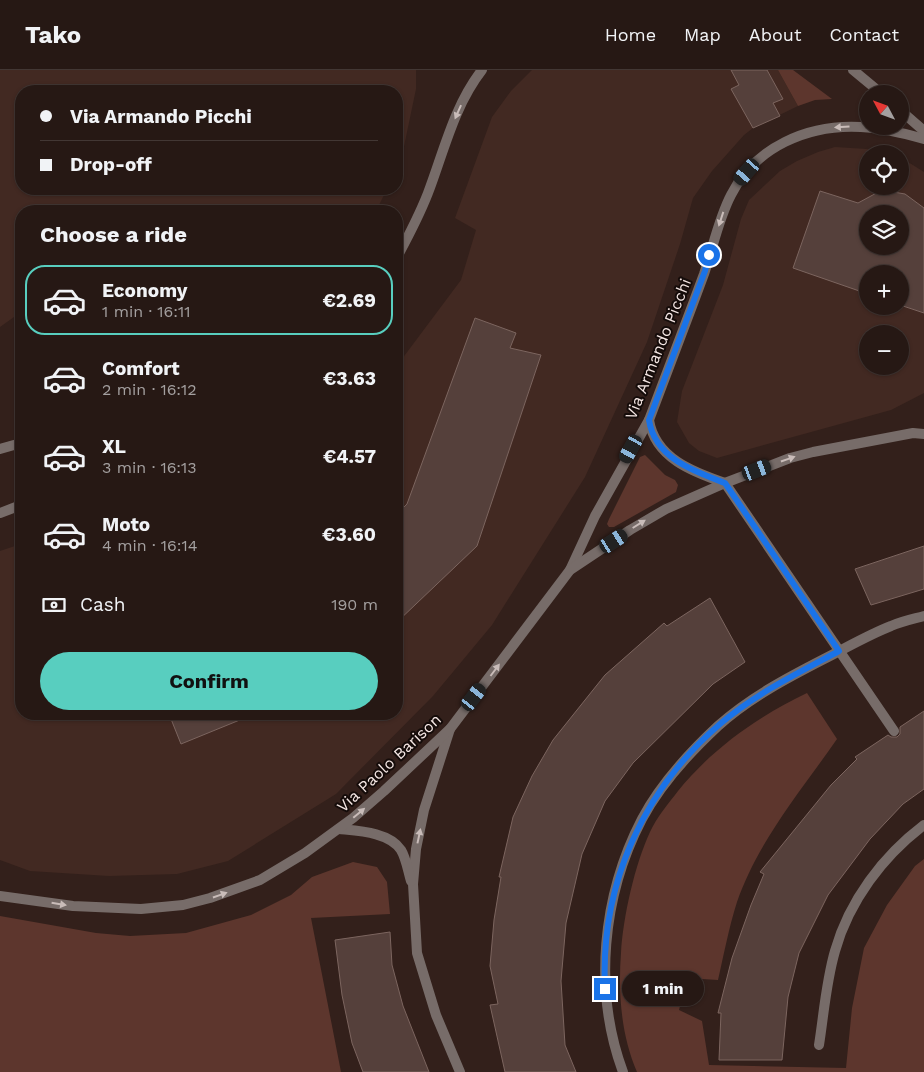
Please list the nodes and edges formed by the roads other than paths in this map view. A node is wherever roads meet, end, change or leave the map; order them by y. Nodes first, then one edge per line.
1 (482, 70) edge
2 (854, 70) edge
3 (872, 85) edge
4 (909, 118) edge
5 (924, 131) edge
6 (924, 139) edge
7 (403, 244) edge
8 (649, 420) junction
9 (924, 428) edge
10 (913, 433) junction
11 (924, 434) edge
12 (15, 445) edge
13 (0, 449) edge
14 (725, 483) junction
15 (15, 507) edge
16 (0, 513) edge
17 (570, 570) junction
18 (924, 616) edge
19 (839, 651) junction
20 (450, 728) junction
21 (894, 731) dead end
22 (924, 825) edge
23 (338, 829) junction
24 (412, 884) junction
25 (0, 894) edge
26 (819, 1045) dead end
27 (460, 1072) edge
28 (622, 1072) edge

1 -> 7 street
2 - 3 street
4 - 5 street
6 -> 8 street, Via Armando Picchi
8 - 14 street
8 - 17 street, Via Armando Picchi
9 - 10 street
10 - 11 street, Via Paolo Barison
14 -> 10 street, Via Paolo Barison
12 - 13 street
17 -> 14 street, Via Paolo Barison
14 - 19 street
15 - 16 street
20 -> 17 street, Via Paolo Barison
18 - 19 street
19 - 21 street
19 - 28 street
23 -> 20 street, Via Paolo Barison
24 -> 20 street
22 - 26 street
23 - 24 street
25 -> 23 street, Via Paolo Barison
24 - 27 street

